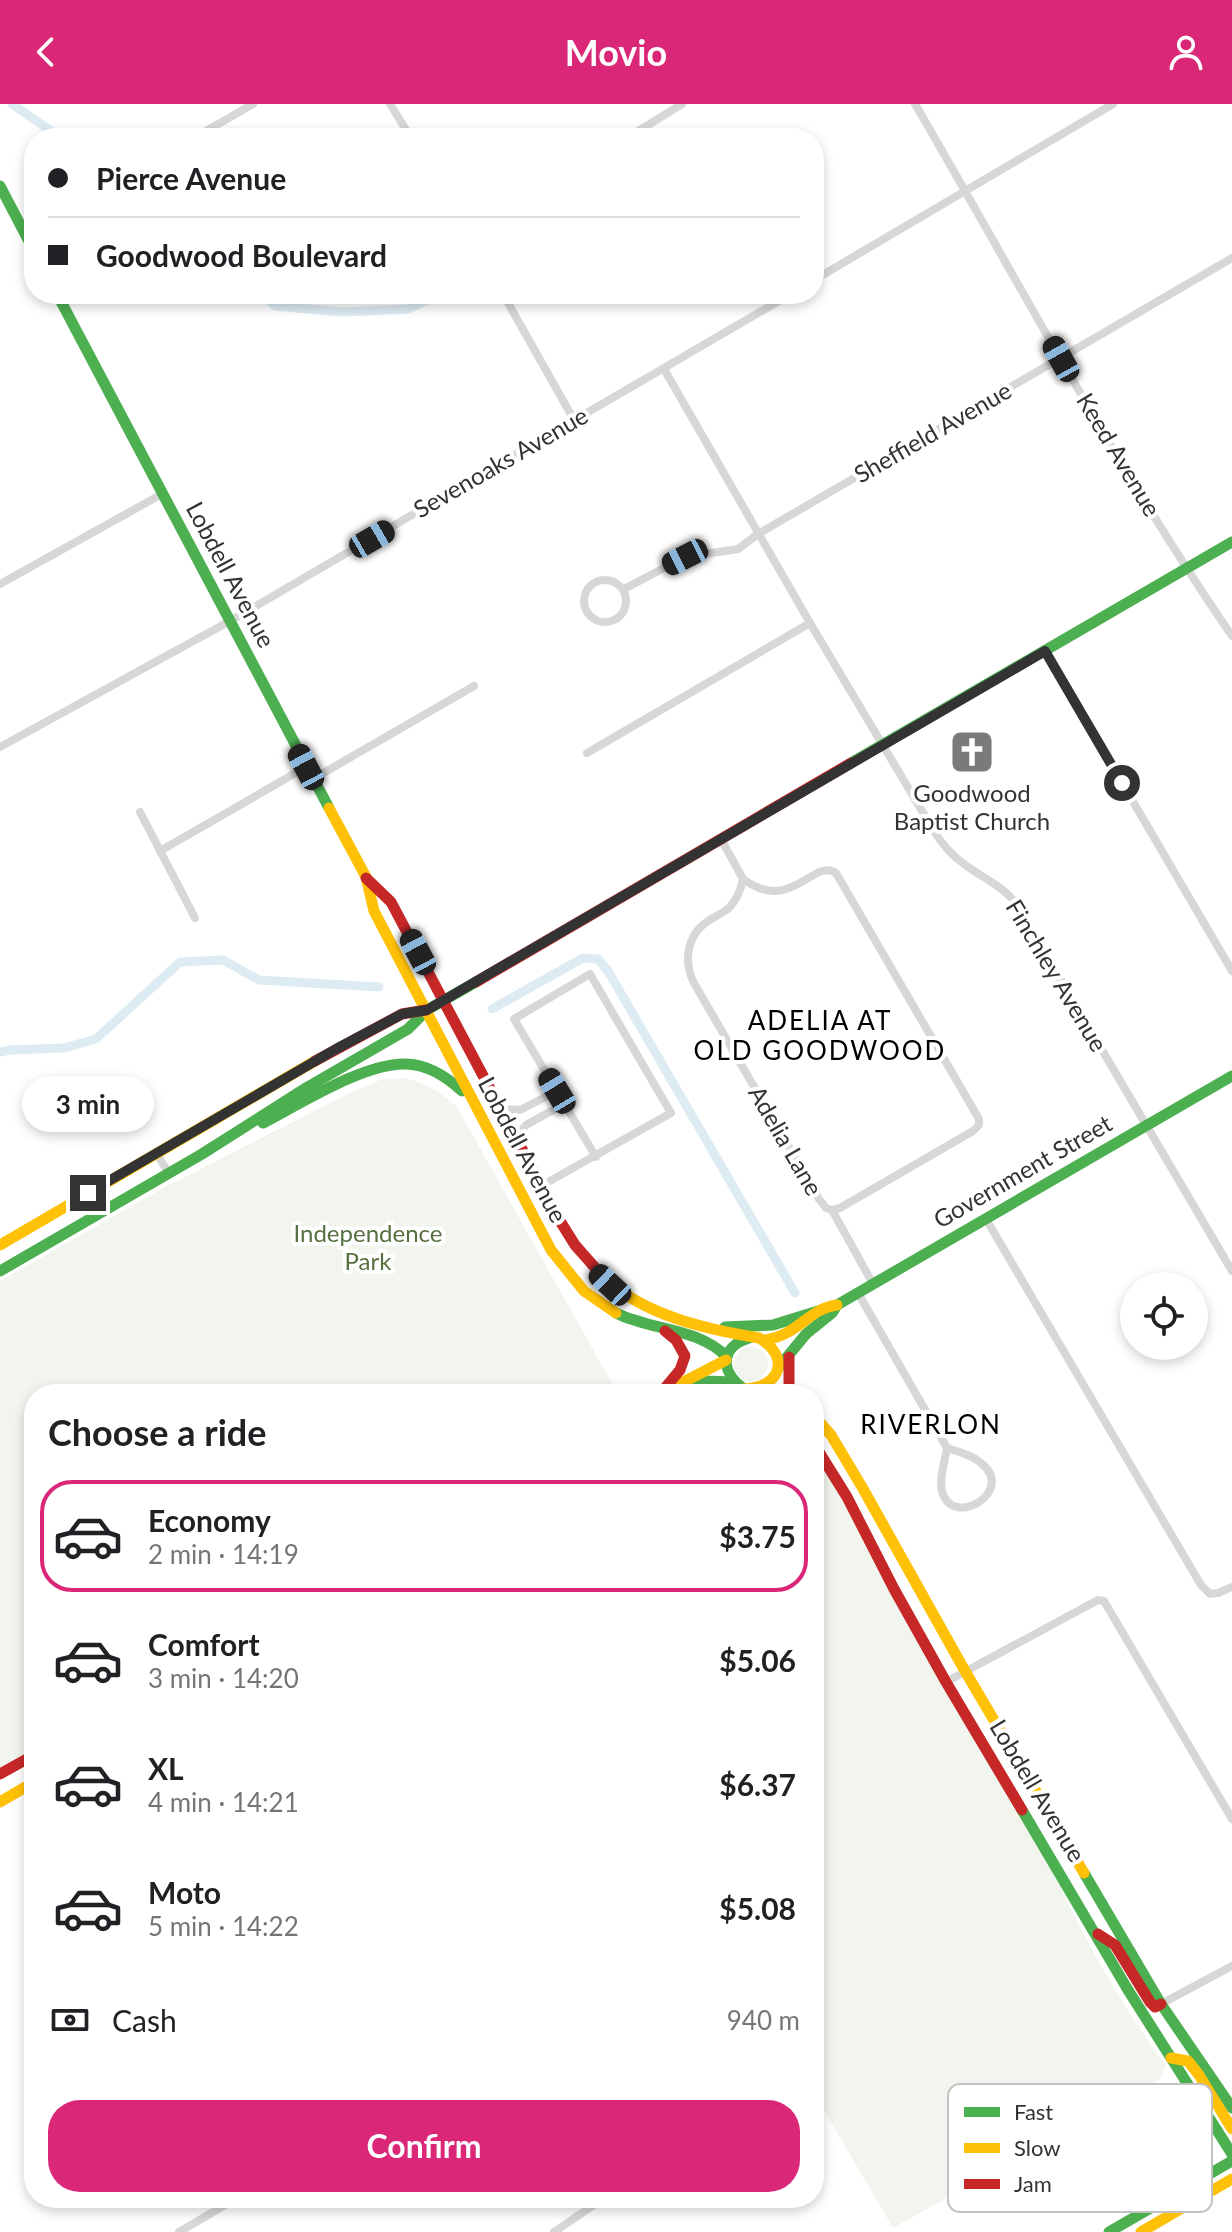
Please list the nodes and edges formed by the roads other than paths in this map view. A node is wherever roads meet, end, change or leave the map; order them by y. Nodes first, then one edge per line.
1 (253, 104) edge
2 (390, 104) edge
3 (682, 104) edge
4 (915, 104) edge
5 (1113, 104) edge
6 (211, 128) edge
7 (405, 128) edge
8 (643, 128) edge
9 (0, 186) edge
10 (965, 191) junction
11 (24, 232) edge
12 (1232, 258) edge
13 (824, 274) edge
14 (62, 304) edge
15 (509, 304) edge
16 (774, 304) edge
17 (1061, 359) junction
18 (664, 369) junction
19 (574, 420) junction
20 (162, 494) junction
21 (758, 534) junction
22 (1232, 542) edge
23 (1186, 569) junction
24 (0, 584) edge
25 (624, 589) junction
26 (230, 621) junction
27 (810, 623) junction
28 (1232, 636) edge
29 (1045, 651) junction
30 (474, 686) dead end
31 (883, 745) junction
32 (0, 747) edge
33 (587, 753) dead end
34 (306, 767) junction
35 (313, 779) junction
36 (140, 812) dead end
37 (721, 839) junction
38 (160, 851) junction
39 (366, 877) junction
40 (743, 879) junction
41 (195, 918) dead end
42 (1232, 971) edge
43 (443, 1000) junction
44 (427, 1010) junction
45 (336, 1049) junction
46 (1232, 1076) edge
47 (306, 1088) junction
48 (557, 1091) junction
49 (471, 1100) junction
50 (564, 1104) junction
51 (501, 1109) junction
52 (1146, 1126) junction
53 (516, 1138) junction
54 (157, 1154) junction
55 (202, 1154) junction
56 (596, 1157) junction
57 (169, 1174) junction
58 (541, 1186) junction
59 (832, 1210) junction
60 (986, 1219) junction
61 (560, 1221) junction
62 (540, 1231) junction
63 (0, 1245) edge
64 (0, 1271) edge
65 (1232, 1271) edge
66 (873, 1284) junction
67 (858, 1293) junction
68 (624, 1296) junction
69 (837, 1305) junction
70 (818, 1311) junction
71 (613, 1313) junction
72 (661, 1328) junction
73 (717, 1329) junction
74 (759, 1339) junction
75 (790, 1352) junction
76 (726, 1358) junction
77 (777, 1372) junction
78 (670, 1384) edge
79 (678, 1384) edge
80 (731, 1384) edge
81 (770, 1384) edge
82 (786, 1384) edge
83 (791, 1384) edge
84 (824, 1427) edge
85 (947, 1448) junction
86 (824, 1460) edge
87 (1232, 1587) edge
88 (965, 1671) junction
89 (946, 1682) junction
90 (24, 1760) edge
91 (0, 1774) edge
92 (24, 1788) edge
93 (0, 1802) edge
94 (1232, 1819) edge
95 (1094, 1932) junction
96 (1232, 1966) edge
97 (1161, 2004) junction
98 (1171, 2058) junction
99 (1188, 2084) edge
100 (1203, 2084) edge
101 (1212, 2098) edge
102 (1232, 2108) edge
103 (1212, 2123) edge
104 (1232, 2129) edge
105 (1232, 2154) edge
106 (1232, 2161) edge
107 (1212, 2173) edge
108 (1232, 2179) edge
109 (1212, 2191) edge
110 (220, 2208) edge
111 (589, 2208) edge
112 (1144, 2212) edge
113 (1175, 2212) edge
114 (179, 2232) edge
115 (554, 2232) edge
116 (1109, 2232) edge
117 (1141, 2232) edge

1 - 6 street
2 - 7 street
3 - 8 street
4 - 10 street, Keed Avenue
5 - 10 street
9 - 11 main road
10 - 13 street
10 - 17 street, Keed Avenue
12 - 17 street, Sheffield Avenue
14 - 20 main road, Lobdell Avenue
15 - 19 street
16 - 18 street, Sevenoaks Avenue
17 - 21 street, Sheffield Avenue
17 - 23 street, Keed Avenue
18 - 19 street, Sevenoaks Avenue
18 - 21 street, Finchley Avenue
19 - 26 street, Sevenoaks Avenue
20 - 24 street
20 - 26 main road, Lobdell Avenue
21 - 25 street, Sheffield Avenue
21 - 27 street, Finchley Avenue
22 - 23 main road
23 - 28 street, Keed Avenue
23 - 29 main road
25 - 25 street
26 - 32 street, Sevenoaks Avenue
26 - 34 main road, Lobdell Avenue
27 - 31 street, Finchley Avenue
27 - 33 street
29 - 31 main road
29 - 42 street
30 - 35 street
31 - 37 main road
31 - 52 street, Finchley Avenue
34 - 35 main road, Lobdell Avenue
34 - 38 street
35 - 39 main road, Lobdell Avenue
36 - 38 street
37 - 40 street
37 - 43 main road
38 - 41 street
39 - 43 main road, Lobdell Avenue
39 - 44 main road, Lobdell Avenue
40 - 59 street, Adelia Lane
40 - 59 street
43 - 44 main road
43 - 51 main road, Lobdell Avenue
44 - 45 main road
44 - 47 main road
44 - 49 main road, Lobdell Avenue
45 - 47 main road
45 - 54 main road
46 - 52 main road, Government Street
47 - 55 main road
48 - 50 street
48 - 51 street
48 - 56 street
49 - 55 main road
49 - 62 main road, Lobdell Avenue
50 - 53 street
50 - 56 street
51 - 53 main road, Lobdell Avenue
52 - 60 main road, Government Street
52 - 65 street, Finchley Avenue
53 - 58 main road, Lobdell Avenue
54 - 57 street
54 - 63 main road
55 - 57 main road
56 - 58 street
57 - 64 main road
58 - 61 main road, Lobdell Avenue
59 - 66 street, Adelia Lane
60 - 66 main road, Government Street
60 - 87 street
61 - 62 main road
61 - 68 main road, Lobdell Avenue
62 - 71 main road, Lobdell Avenue
66 - 67 main road, Government Street
67 - 69 main road, Government Street
67 - 85 street
68 - 71 main road
68 - 73 main road, Lobdell Avenue
69 - 70 main road, Government Street
69 - 75 main road, Government Street
70 - 73 main road
70 - 74 main road, Government Street
71 - 72 main road, Lobdell Avenue
72 - 76 main road, Lobdell Avenue
72 - 78 main road
73 - 74 main road, Lobdell Avenue
74 - 76 main road
74 - 77 main road
75 - 77 main road, Government Street
75 - 83 main road
76 - 79 main road
76 - 80 main road
77 - 81 main road
77 - 82 main road
84 - 88 main road, Lobdell Avenue
85 - 85 street
86 - 89 main road, Lobdell Avenue
88 - 89 street
88 - 94 street
88 - 97 main road, Lobdell Avenue
89 - 95 main road, Lobdell Avenue
90 - 91 main road
92 - 93 main road
95 - 97 main road
95 - 98 main road, Lobdell Avenue
96 - 97 street
97 - 102 main road, Lobdell Avenue
98 - 99 main road, Lobdell Avenue
98 - 100 main road
101 - 104 main road
103 - 105 main road, Lobdell Avenue
106 - 107 main road
108 - 109 main road
110 - 114 street
111 - 115 street
112 - 116 main road
113 - 117 main road

